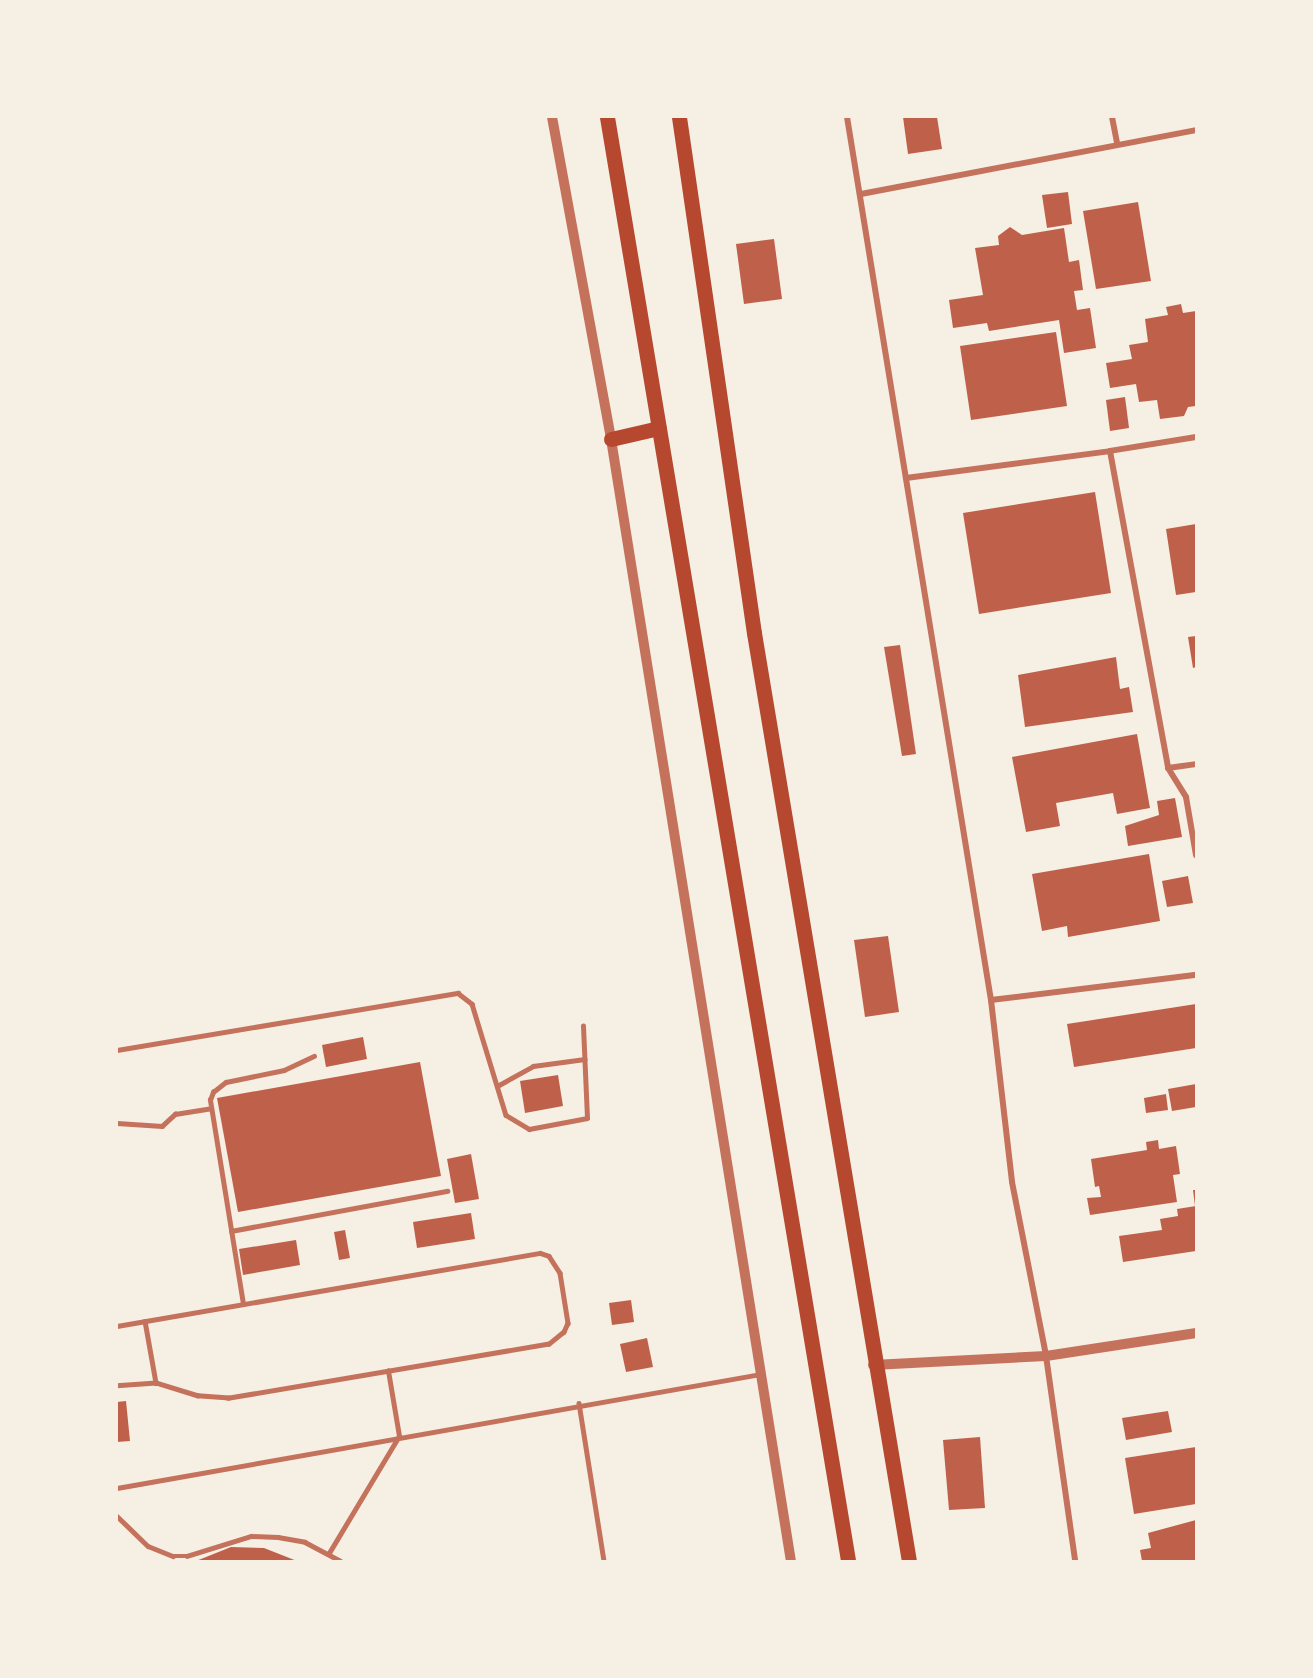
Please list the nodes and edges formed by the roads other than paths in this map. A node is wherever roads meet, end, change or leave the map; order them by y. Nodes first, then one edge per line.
1 (552, 117) edge
2 (607, 117) edge
3 (679, 117) edge
4 (847, 117) edge
5 (1112, 117) edge
6 (1196, 130) edge
7 (1117, 143) junction
8 (861, 194) junction
9 (659, 428) junction
10 (1196, 437) edge
11 (611, 439) junction
12 (1110, 451) junction
13 (906, 478) junction
14 (1196, 764) edge
15 (1168, 768) junction
16 (1196, 855) edge
17 (1196, 975) edge
18 (991, 1000) junction
19 (583, 1026) dead end
20 (117, 1050) edge
21 (314, 1056) dead end
22 (585, 1059) junction
23 (499, 1084) junction
24 (211, 1108) junction
25 (117, 1124) edge
26 (447, 1191) dead end
27 (231, 1231) junction
28 (243, 1304) junction
29 (146, 1321) junction
30 (117, 1326) edge
31 (1196, 1333) edge
32 (1046, 1356) junction
33 (873, 1365) junction
34 (388, 1371) junction
35 (762, 1374) junction
36 (156, 1383) junction
37 (117, 1386) edge
38 (579, 1403) junction
39 (399, 1436) junction
40 (117, 1488) edge
41 (117, 1516) edge
42 (329, 1553) junction
43 (340, 1561) edge
44 (603, 1561) edge
45 (791, 1561) edge
46 (848, 1561) edge
47 (909, 1561) edge
48 (1075, 1561) edge

1 - 11 street
2 - 9 main road
3 - 33 main road
4 - 8 street
5 - 7 street
6 - 7 street
7 - 8 street
8 - 13 street
9 - 11 main road
9 - 46 main road
10 - 12 street
11 - 35 street
12 - 13 street
12 - 15 street
13 - 18 street
14 - 15 street
15 - 16 street
17 - 18 street
18 - 32 street
19 - 22 lane
20 - 23 lane
21 - 24 lane
22 - 23 lane
22 - 23 lane
24 - 25 lane
24 - 27 lane
26 - 27 lane
27 - 28 lane
28 - 29 lane
28 - 34 lane
29 - 30 lane
29 - 36 lane
31 - 32 street
32 - 33 street
32 - 48 street
33 - 47 main road
34 - 36 lane
34 - 39 lane
35 - 38 lane
35 - 45 street
36 - 37 lane
38 - 39 lane
38 - 44 lane
39 - 40 lane
39 - 42 lane
41 - 42 lane
42 - 43 lane

